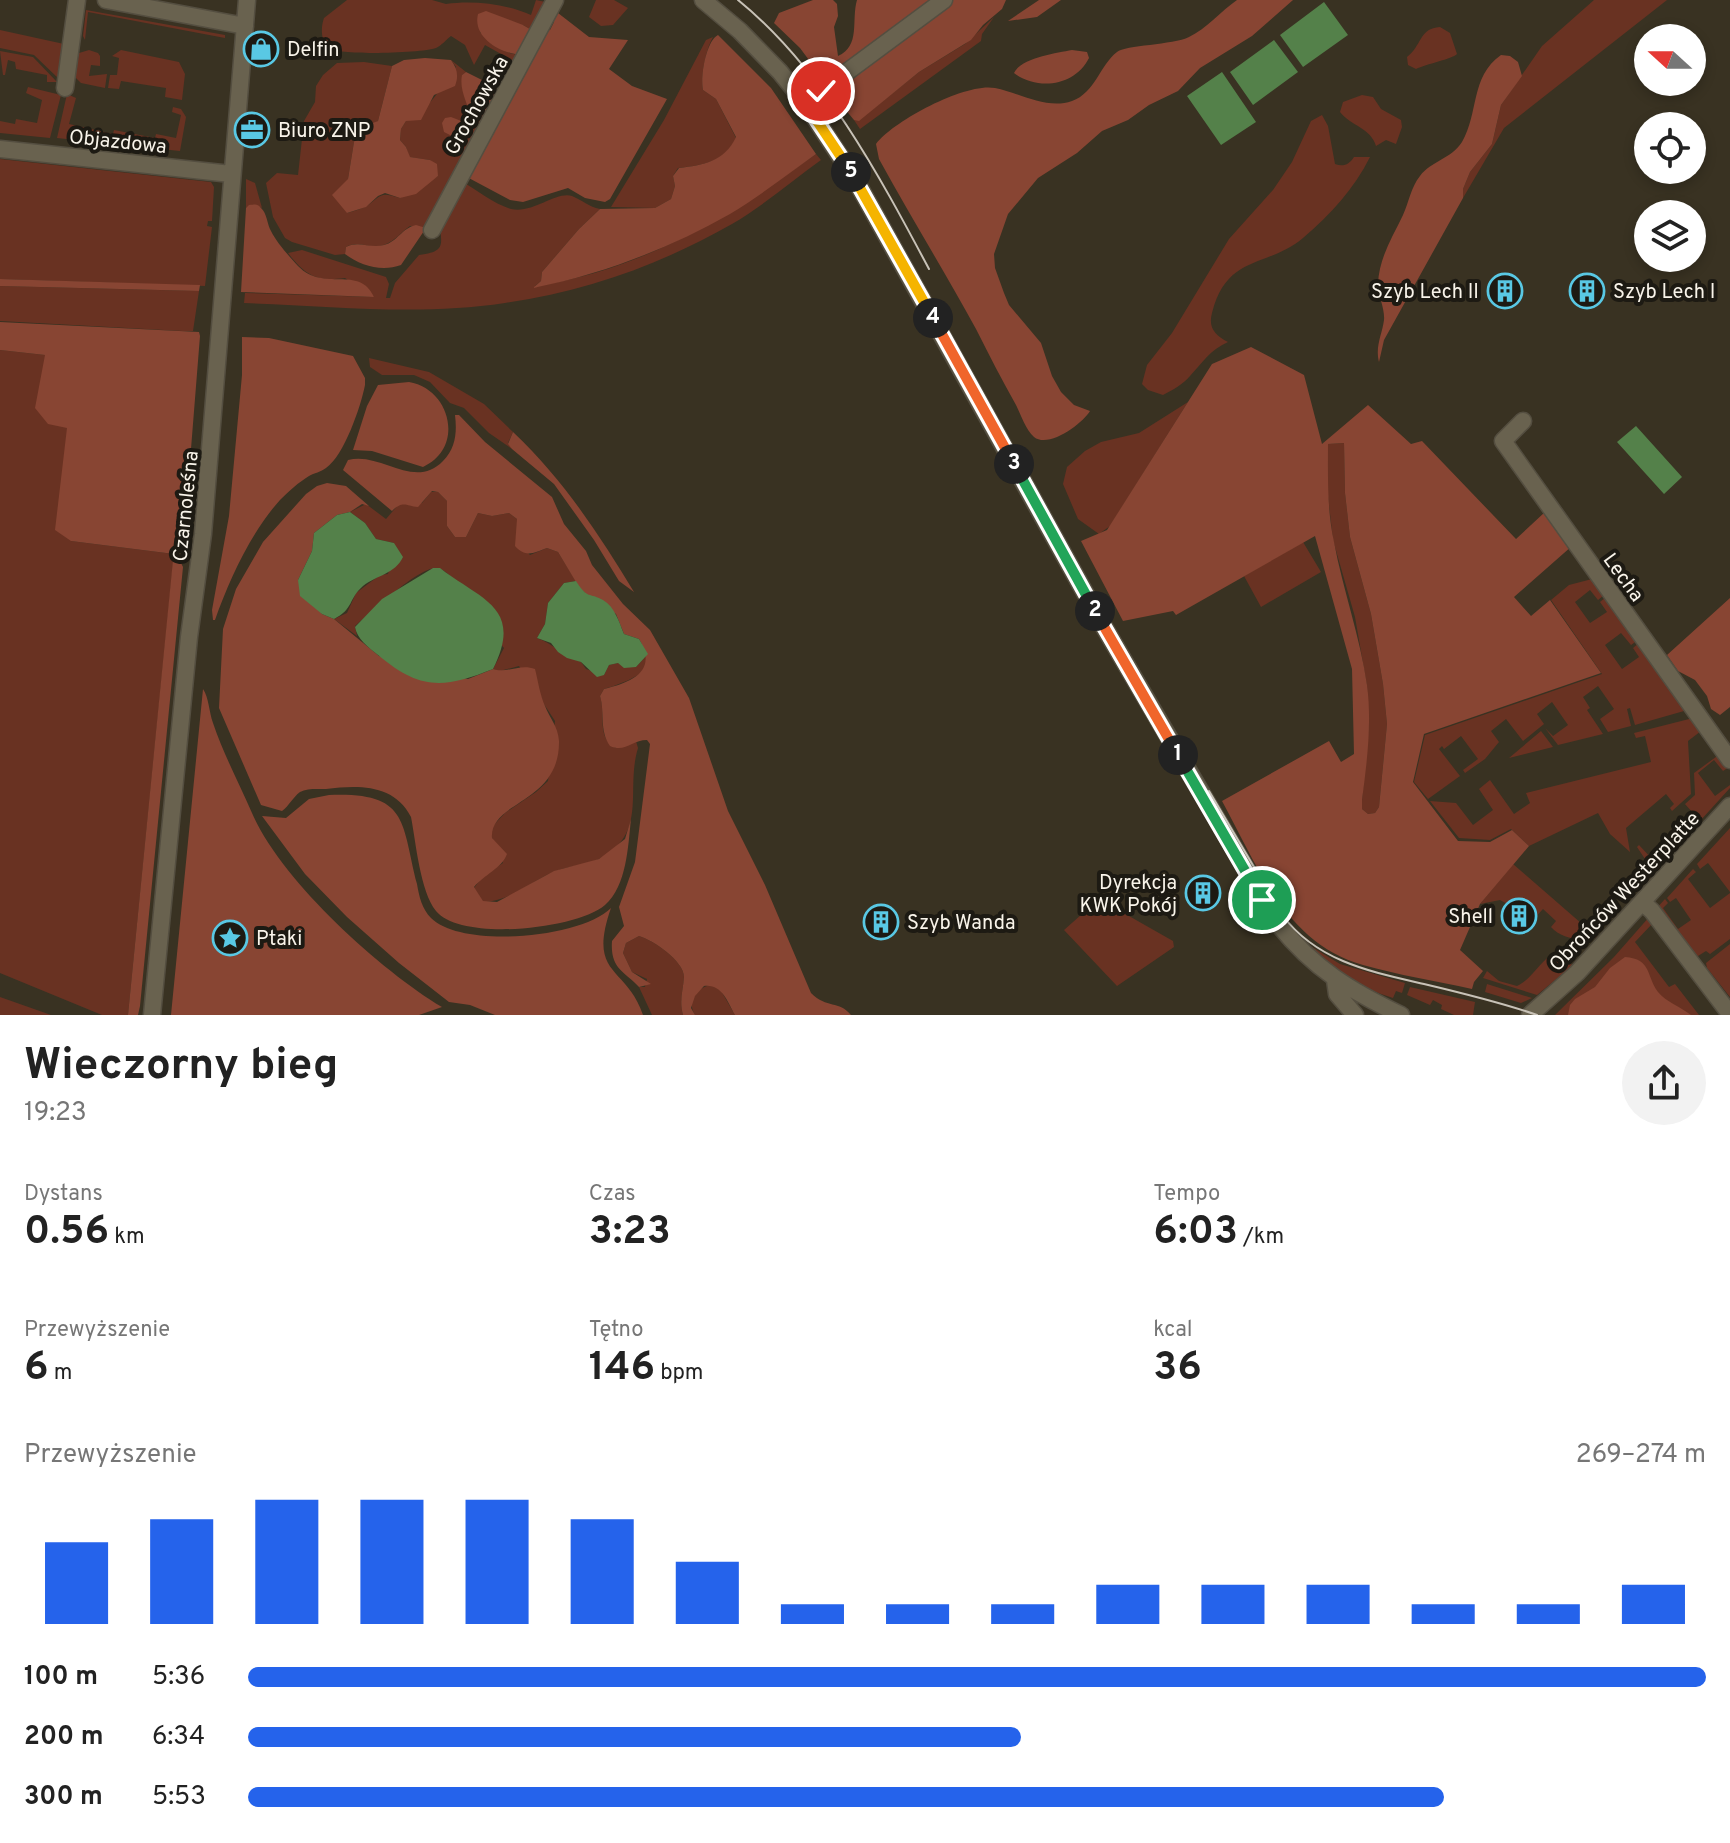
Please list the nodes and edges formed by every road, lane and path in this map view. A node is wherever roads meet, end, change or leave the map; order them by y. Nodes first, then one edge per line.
1 (77, 0) edge
2 (106, 0) edge
3 (247, 0) edge
4 (555, 0) edge
5 (703, 0) edge
6 (944, 0) edge
7 (245, 26) junction
8 (65, 88) dead end
9 (805, 103) junction
10 (0, 149) edge
11 (231, 174) junction
12 (432, 230) dead end
13 (1523, 421) dead end
14 (1730, 760) edge
15 (1730, 806) edge
16 (1642, 902) junction
17 (1335, 980) junction
18 (1543, 1009) edge
19 (1730, 1014) edge
20 (152, 1015) edge
21 (1355, 1015) edge
22 (1401, 1015) edge
23 (1530, 1015) edge

1 - 8 street
2 - 7 street
3 - 7 street, Czarnoleśna
4 - 12 street, Grochowska
5 - 9 street
6 - 9 street
7 - 11 street, Czarnoleśna
9 - 17 street
10 - 11 street, Objazdowa
11 - 20 street, Czarnoleśna
13 - 14 street, Lecha
15 - 16 street, Obrońców Westerplatte
16 - 18 street, Obrońców Westerplatte
16 - 19 street
17 - 21 street
17 - 22 street
18 - 23 street, Obrońców Westerplatte

